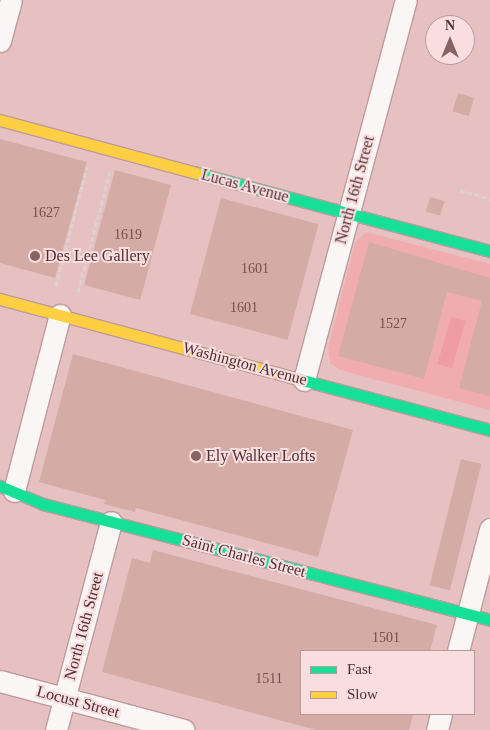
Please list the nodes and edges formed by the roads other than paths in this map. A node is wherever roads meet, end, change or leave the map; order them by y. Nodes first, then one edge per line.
1 (11, 0) edge
2 (406, 0) edge
3 (0, 41) edge
4 (0, 120) edge
5 (348, 214) junction
6 (490, 252) edge
7 (0, 299) edge
8 (60, 315) junction
9 (304, 380) junction
10 (490, 430) edge
11 (7, 488) edge
12 (111, 522) junction
13 (490, 529) edge
14 (467, 614) junction
15 (490, 620) edge
16 (458, 650) edge
17 (0, 681) edge
18 (64, 698) junction
19 (441, 715) edge
20 (56, 730) edge
21 (184, 730) edge
22 (437, 730) edge

1 - 3 street
2 - 5 street, North 16th Street
4 - 5 street, Lucas Avenue
5 - 6 street, Lucas Avenue
5 - 9 street, North 16th Street
7 - 8 street, Washington Avenue
8 - 9 street, Washington Avenue
8 - 11 street
9 - 10 street, Washington Avenue
11 - 12 street, Saint Charles Street
12 - 14 street, Saint Charles Street
12 - 18 street, North 16th Street
13 - 14 street
14 - 15 street, Saint Charles Street
14 - 16 street
17 - 18 street, Locust Street
18 - 20 street, North 16th Street
18 - 21 street, Locust Street
19 - 22 street

